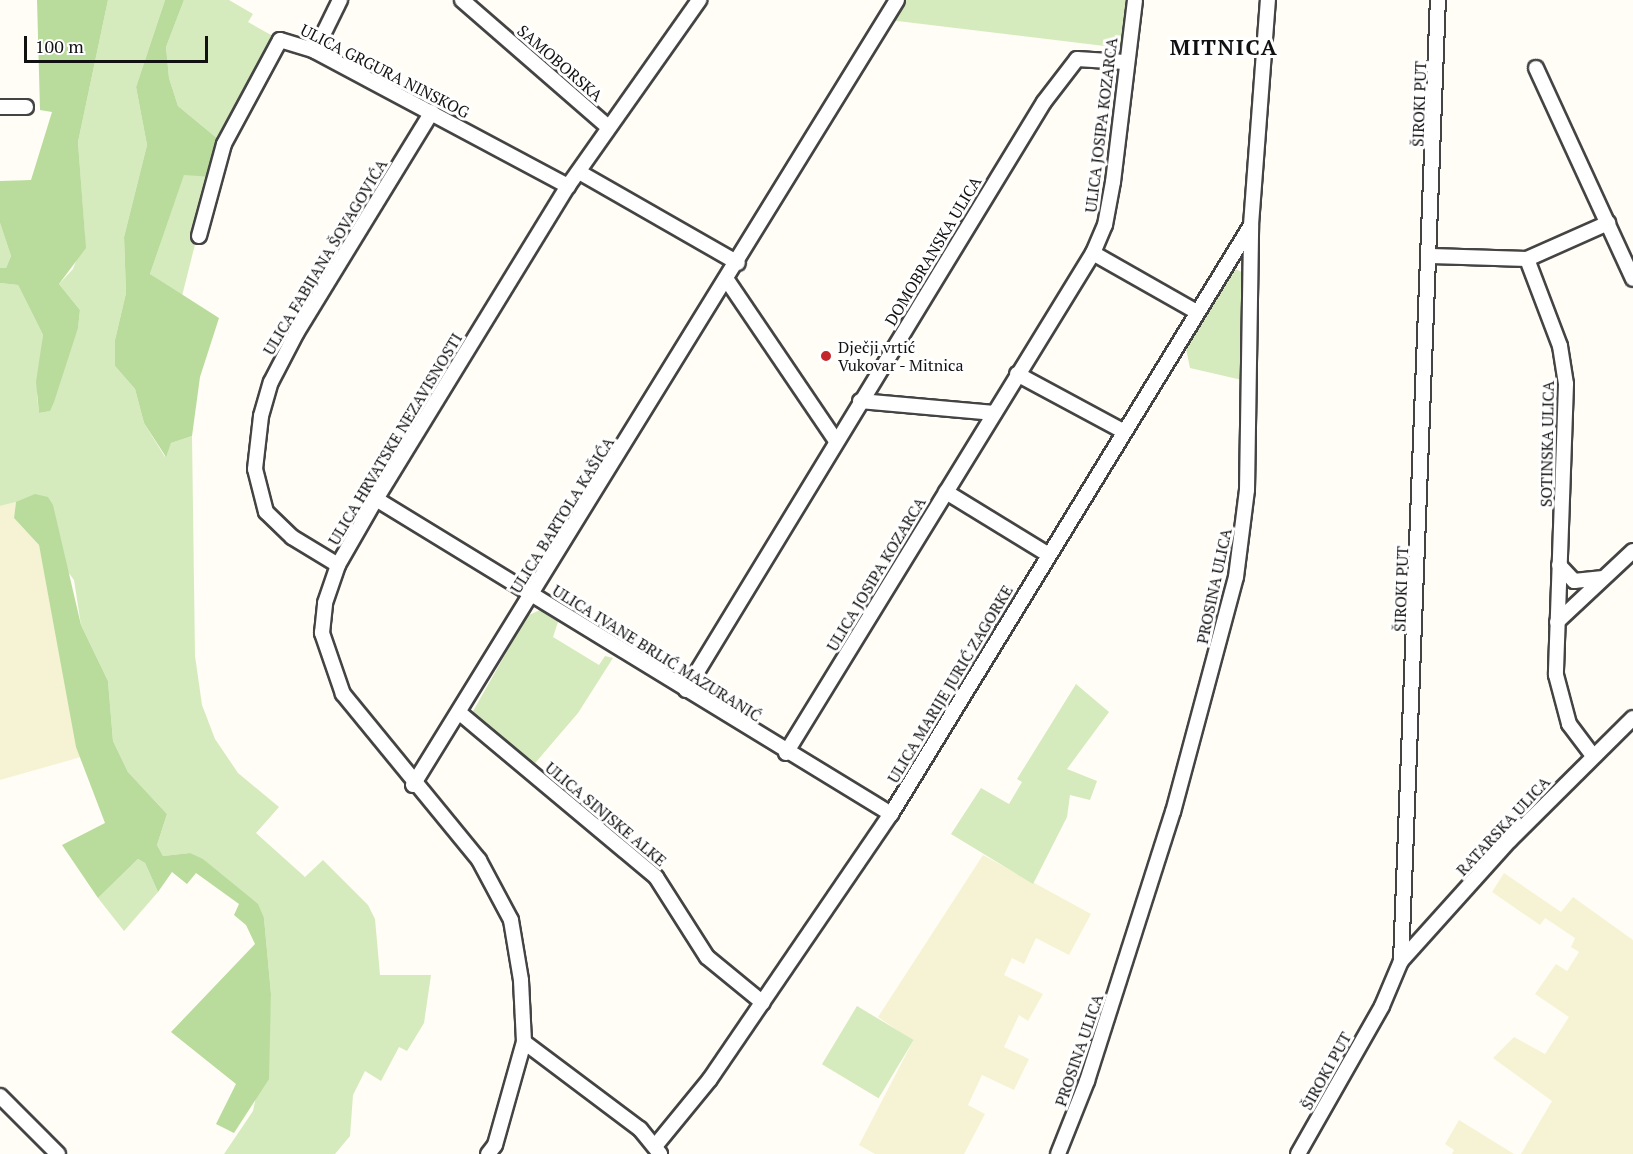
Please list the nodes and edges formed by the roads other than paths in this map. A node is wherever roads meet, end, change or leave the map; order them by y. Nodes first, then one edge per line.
1 (340, 0) edge
2 (462, 0) edge
3 (699, 0) edge
4 (897, 0) edge
5 (1134, 0) edge
6 (1268, 0) edge
7 (1438, 0) edge
8 (315, 51) junction
9 (1125, 62) junction
10 (1536, 68) dead end
11 (0, 107) edge
12 (26, 107) dead end
13 (432, 112) junction
14 (608, 127) junction
15 (579, 172) junction
16 (568, 186) junction
17 (1608, 223) junction
18 (1251, 225) junction
19 (199, 236) dead end
20 (1093, 253) junction
21 (1431, 256) junction
22 (1527, 259) junction
23 (738, 263) junction
24 (1633, 279) edge
25 (727, 280) junction
26 (1197, 312) junction
27 (1017, 374) junction
28 (860, 401) junction
29 (994, 413) junction
30 (1123, 431) junction
31 (836, 441) junction
32 (946, 492) junction
33 (376, 499) junction
34 (1633, 551) edge
35 (1047, 554) junction
36 (338, 565) junction
37 (1559, 566) junction
38 (1604, 577) junction
39 (531, 595) junction
40 (1557, 622) junction
41 (686, 690) junction
42 (461, 714) junction
43 (1633, 718) edge
44 (786, 753) junction
45 (1593, 755) junction
46 (413, 785) junction
47 (891, 814) junction
48 (1401, 961) junction
49 (764, 1003) junction
50 (524, 1042) junction
51 (0, 1096) edge
52 (658, 1149) edge
53 (58, 1154) edge
54 (488, 1154) edge
55 (1058, 1154) edge
56 (1298, 1154) edge

1 - 8 street
2 - 14 street, SAMOBORSKA
3 - 14 street, ULICA HRVATSKE NEZAVISNOSTI
4 - 23 street, ULICA BARTOLA KAŠIĆA
5 - 9 street, ULICA JOSIPA KOZARCA
6 - 18 street, PROSINA ULICA
7 - 21 street, ŠIROKI PUT
8 - 13 street, ULICA GRGURA NINSKOG
8 - 19 street, ULICA GRGURA NINSKOG
9 - 20 street, ULICA JOSIPA KOZARCA
9 - 28 street, DOMOBRANSKA ULICA
10 - 17 street
11 - 12 street
13 - 16 street, ULICA GRGURA NINSKOG
13 - 36 street, ULICA FABIJANA ŠOVAGOVIĆA
14 - 15 street, ULICA HRVATSKE NEZAVISNOSTI
15 - 16 street, ULICA HRVATSKE NEZAVISNOSTI
15 - 23 street
16 - 33 street, ULICA HRVATSKE NEZAVISNOSTI
17 - 22 street
17 - 24 street
18 - 26 street, ULICA MARIJE JURIĆ ZAGORKE
18 - 55 street, PROSINA ULICA
20 - 26 street
20 - 27 street, ULICA JOSIPA KOZARCA
21 - 22 street
21 - 48 street, ŠIROKI PUT
22 - 37 street, SOTINSKA ULICA
23 - 25 street, ULICA BARTOLA KAŠIĆA
25 - 31 street
25 - 39 street, ULICA BARTOLA KAŠIĆA
26 - 30 street, ULICA MARIJE JURIĆ ZAGORKE
27 - 29 street, ULICA JOSIPA KOZARCA
27 - 30 street
28 - 29 street
28 - 31 street, DOMOBRANSKA ULICA
29 - 32 street, ULICA JOSIPA KOZARCA
30 - 35 street, ULICA MARIJE JURIĆ ZAGORKE
31 - 41 street, DOMOBRANSKA ULICA
32 - 35 street
32 - 44 street, ULICA JOSIPA KOZARCA
33 - 36 street, ULICA HRVATSKE NEZAVISNOSTI
33 - 39 street, ULICA IVANE BRLIĆ MAZURANIĆ
34 - 38 street
35 - 47 street, ULICA MARIJE JURIĆ ZAGORKE
36 - 46 street, ULICA HRVATSKE NEZAVISNOSTI
37 - 38 street
37 - 40 street, SOTINSKA ULICA
38 - 40 street
39 - 41 street, ULICA IVANE BRLIĆ MAZURANIĆ
39 - 42 street, ULICA BARTOLA KAŠIĆA
40 - 45 street, SOTINSKA ULICA
41 - 44 street, ULICA IVANE BRLIĆ MAZURANIĆ
42 - 46 street, ULICA BARTOLA KAŠIĆA
42 - 49 street, ULICA SINJSKE ALKE
43 - 45 street, RATARSKA ULICA
44 - 47 street, ULICA IVANE BRLIĆ MAZURANIĆ
45 - 48 street, RATARSKA ULICA
46 - 50 street, ULICA HRVATSKE NEZAVISNOSTI
47 - 49 street, ULICA MARIJE JURIĆ ZAGORKE
48 - 56 street, ŠIROKI PUT
49 - 52 street, ULICA MARIJE JURIĆ ZAGORKE
50 - 52 street
50 - 54 street, ULICA HRVATSKE NEZAVISNOSTI
51 - 53 street

